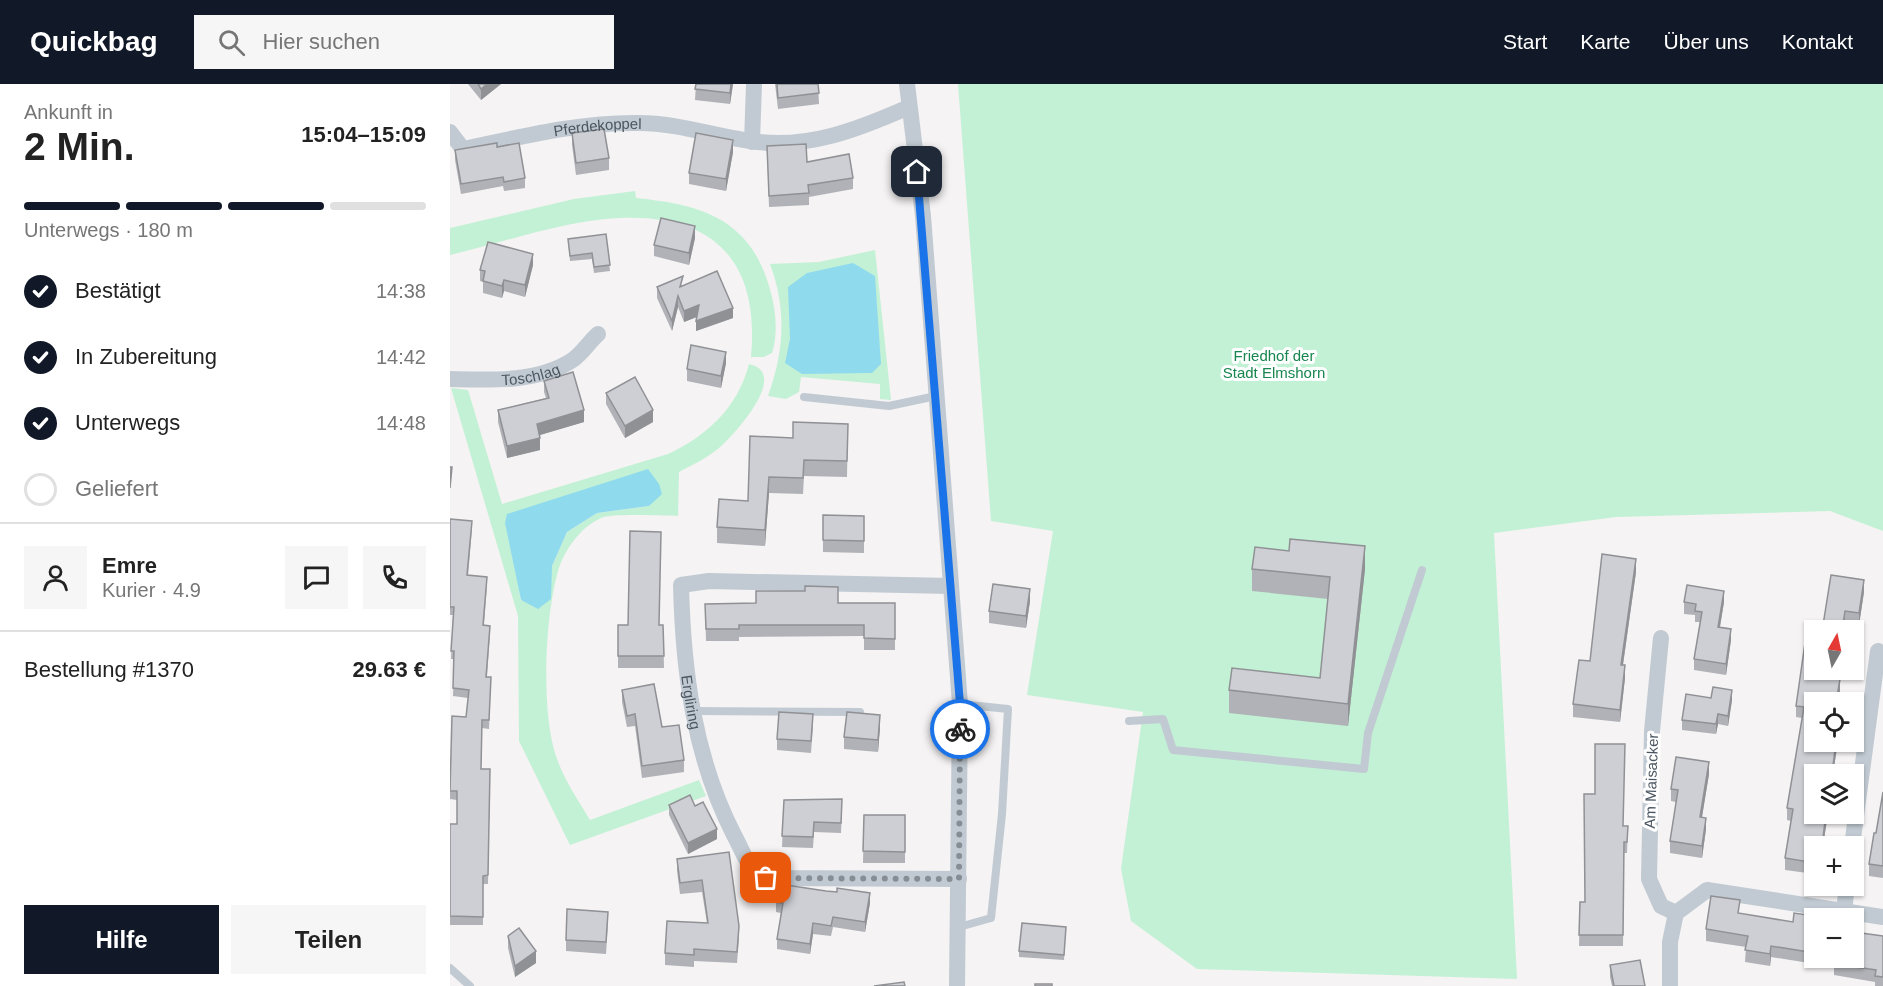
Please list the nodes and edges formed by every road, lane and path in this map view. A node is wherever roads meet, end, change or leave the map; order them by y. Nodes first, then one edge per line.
1 (754, 84) edge
2 (907, 84) edge
3 (909, 107) junction
4 (450, 132) edge
5 (752, 142) junction
6 (598, 334) dead end
7 (450, 379) edge
8 (936, 396) junction
9 (804, 397) dead end
10 (1422, 570) dead end
11 (951, 586) junction
12 (1661, 638) dead end
13 (1878, 651) dead end
14 (960, 704) junction
15 (692, 711) junction
16 (860, 712) edge
17 (1129, 721) dead end
18 (1853, 836) edge
19 (959, 879) junction
20 (1824, 908) edge
21 (1676, 913) junction
22 (1864, 914) edge
23 (1883, 917) edge
24 (959, 927) junction
25 (450, 968) edge
26 (470, 986) edge
27 (957, 986) edge
28 (1670, 986) edge

1 - 5 street
2 - 3 street
3 - 5 street, Pferdekoppel
3 - 8 street
4 - 5 street, Pferdekoppel
6 - 7 street, Toschlag
8 - 9 lane
8 - 11 street
10 - 17 lane
11 - 14 street
11 - 15 street, Ergliring
12 - 21 street, Am Maisacker
13 - 18 street
14 - 19 street
14 - 24 lane
15 - 16 lane
15 - 19 street, Ergliring
19 - 24 street
20 - 21 street
21 - 28 street
22 - 23 street
24 - 27 street
25 - 26 lane

